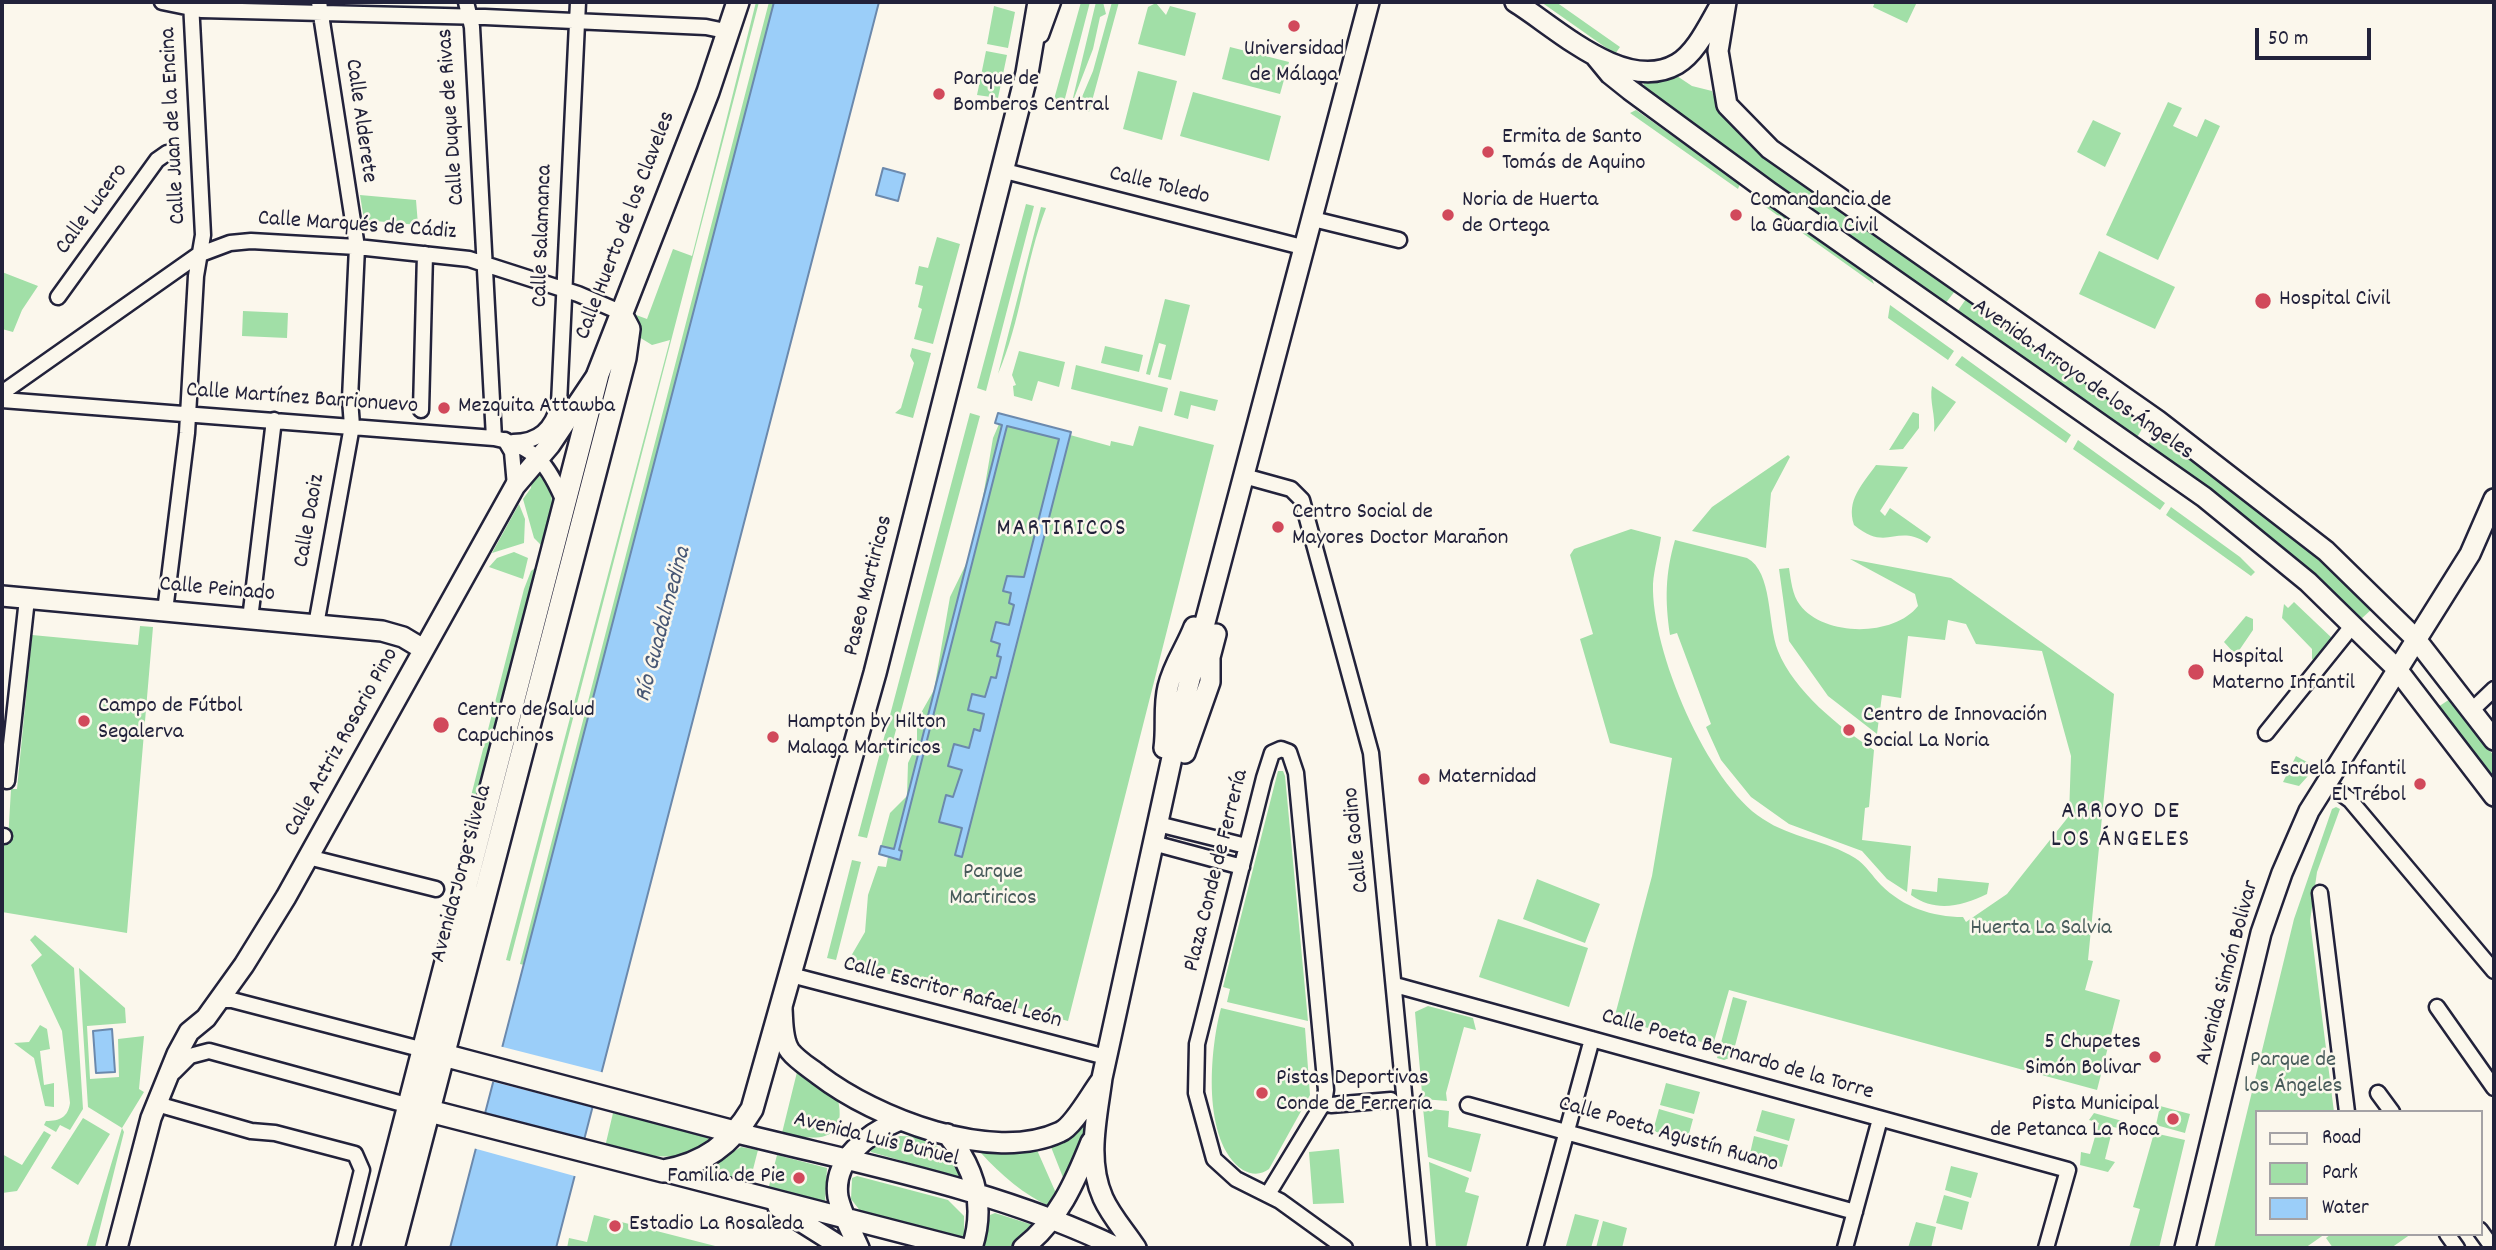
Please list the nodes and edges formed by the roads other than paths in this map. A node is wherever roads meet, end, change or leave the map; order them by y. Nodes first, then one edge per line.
1 (162, 2) edge
2 (578, 2) edge
3 (738, 2) edge
4 (1039, 2) edge
5 (1054, 2) edge
6 (1370, 2) edge
7 (1515, 2) edge
8 (1724, 2) edge
9 (192, 6) edge
10 (319, 7) edge
11 (468, 9) edge
12 (577, 21) junction
13 (730, 32) junction
14 (1596, 57) junction
15 (1027, 72) junction
16 (167, 153) dead end
17 (1001, 170) junction
18 (1313, 219) junction
19 (1399, 240) dead end
20 (357, 247) junction
21 (425, 254) junction
22 (198, 255) junction
23 (1304, 256) junction
24 (487, 263) junction
25 (564, 289) junction
26 (58, 297) dead end
27 (621, 312) junction
28 (598, 374) junction
29 (2, 393) edge
30 (2, 400) edge
31 (421, 410) dead end
32 (188, 415) junction
33 (274, 420) junction
34 (352, 426) junction
35 (503, 440) junction
36 (540, 457) junction
37 (1244, 475) junction
38 (515, 486) junction
39 (565, 505) junction
40 (2493, 507) edge
41 (2, 596) edge
42 (27, 598) junction
43 (165, 611) junction
44 (250, 619) junction
45 (316, 625) junction
46 (2353, 625) junction
47 (2415, 638) junction
48 (423, 649) junction
49 (2400, 661) junction
50 (2494, 689) edge
51 (2472, 710) junction
52 (2266, 733) dead end
53 (2494, 740) edge
54 (7, 781) dead end
55 (2339, 793) dead end
56 (2494, 796) edge
57 (1158, 824) junction
58 (1152, 846) junction
59 (1246, 846) junction
60 (308, 857) junction
61 (1242, 867) junction
62 (436, 889) dead end
63 (2320, 893) dead end
64 (2492, 965) edge
65 (791, 975) junction
66 (1395, 985) junction
67 (219, 1000) junction
68 (2437, 1007) dead end
69 (782, 1008) junction
70 (206, 1018) junction
71 (1592, 1039) junction
72 (209, 1051) junction
73 (434, 1053) junction
74 (1102, 1056) junction
75 (1102, 1078) junction
76 (165, 1085) junction
77 (2494, 1088) edge
78 (2378, 1093) dead end
79 (1391, 1100) dead end
80 (157, 1104) junction
81 (1331, 1105) dead end
82 (1468, 1105) dead end
83 (419, 1108) junction
84 (2347, 1110) edge
85 (2391, 1110) edge
86 (1880, 1119) junction
87 (898, 1121) junction
88 (1095, 1131) junction
89 (1567, 1132) junction
90 (738, 1133) junction
91 (947, 1134) junction
92 (847, 1160) junction
93 (663, 1171) junction
94 (978, 1194) junction
95 (1268, 1194) junction
96 (759, 1196) junction
97 (1855, 1212) junction
98 (846, 1218) junction
99 (1052, 1221) junction
100 (2482, 1233) edge
101 (117, 1248) edge
102 (343, 1248) edge
103 (372, 1248) edge
104 (393, 1248) edge
105 (843, 1248) edge
106 (859, 1248) edge
107 (961, 1248) edge
108 (972, 1248) edge
109 (1023, 1248) edge
110 (1118, 1248) edge
111 (1136, 1248) edge
112 (1345, 1248) edge
113 (1419, 1248) edge
114 (1535, 1248) edge
115 (1845, 1248) edge
116 (2046, 1248) edge
117 (2185, 1248) edge
118 (2493, 1248) edge

1 - 9 street
2 - 12 street, Calle Salamanca
3 - 13 main road, Calle Huerto de los Claveles
4 - 15 main road, Paseo Martiricos
5 - 15 street, Paseo Martiricos
6 - 18 main road
7 - 14 main road, Avenida Arroyo de los Ángeles
8 - 14 main road, Avenida Arroyo de los Ángeles
8 - 47 main road, Avenida Arroyo de los Ángeles
9 - 10 street
9 - 22 street, Calle Juan de la Encina
10 - 11 street
10 - 20 street, Calle Alderete
11 - 12 street
11 - 24 street, Calle Duque de Rivas
12 - 13 street
12 - 25 street, Calle Salamanca
13 - 27 main road, Calle Huerto de los Claveles
14 - 46 main road, Avenida Arroyo de los Ángeles
15 - 17 main road, Paseo Martiricos
16 - 26 street, Calle Lucero
17 - 23 street, Calle Toledo
17 - 65 main road, Paseo Martiricos
18 - 19 street
18 - 23 main road
20 - 21 street, Calle Marqués de Cádiz
20 - 22 street, Calle Marqués de Cádiz
20 - 34 street, Calle Alderete
21 - 24 street, Calle Marqués de Cádiz
21 - 31 street
22 - 29 street, Calle Marqués de Cádiz
22 - 32 street, Calle Juan de la Encina
23 - 37 main road
24 - 25 street, Calle Marqués de Cádiz
24 - 35 street, Calle Duque de Rivas
25 - 27 street, Calle Marqués de Cádiz
25 - 35 street, Calle Salamanca
27 - 28 main road, Calle Huerto de los Claveles
27 - 73 main road, Avenida Jorge Silvela
28 - 36 main road, Calle Huerto de los Claveles
28 - 39 main road, Avenida Jorge Silvela
30 - 32 street, Calle Martínez Barrionuevo
32 - 33 street, Calle Martínez Barrionuevo
32 - 43 street, Calle Juan de la Encina
33 - 34 street, Calle Martínez Barrionuevo
33 - 44 street
34 - 35 street, Calle Martínez Barrionuevo
34 - 45 street, Calle Daoiz
35 - 36 street, Calle Martínez Barrionuevo
35 - 38 street
36 - 38 main road, Calle Actriz Rosario Pino
36 - 39 street
37 - 57 main road
37 - 66 street, Calle Godino
38 - 48 main road, Calle Actriz Rosario Pino
39 - 73 main road, Avenida Jorge Silvela
40 - 47 main road, Avenida Simón Bolivar
41 - 42 main road, Calle Peinado
42 - 43 main road, Calle Peinado
42 - 54 street
43 - 44 main road, Calle Peinado
44 - 45 main road, Calle Peinado
45 - 48 main road, Calle Peinado
46 - 49 main road, Avenida Arroyo de los Ángeles
46 - 52 street
47 - 49 main road, Avenida Simón Bolivar
47 - 51 main road, Avenida Arroyo de los Ángeles
48 - 60 main road, Calle Actriz Rosario Pino
49 - 56 main road, Avenida Arroyo de los Ángeles
49 - 117 main road, Avenida Simón Bolivar
50 - 51 street
51 - 53 main road, Avenida Arroyo de los Ángeles
55 - 64 street
57 - 58 main road
57 - 59 street
58 - 61 street
58 - 74 main road
58 - 75 main road
59 - 61 street, Plaza Conde de Ferrería
59 - 95 street, Plaza Conde de Ferrería
60 - 62 street
60 - 67 main road, Calle Actriz Rosario Pino
61 - 95 street, Plaza Conde de Ferrería
63 - 84 street
65 - 69 main road, Paseo Martiricos
65 - 74 street, Calle Escritor Rafael León
66 - 71 street, Calle Poeta Bernardo de la Torre
66 - 113 street, Calle Godino
67 - 70 main road, Calle Actriz Rosario Pino
67 - 73 street
68 - 77 street
69 - 87 main road
69 - 90 main road, Paseo Martiricos
70 - 72 street
70 - 76 main road, Calle Actriz Rosario Pino
71 - 86 street, Calle Poeta Bernardo de la Torre
71 - 89 street
72 - 76 street, Calle Actriz Rosario Pino
72 - 83 street
73 - 83 main road, Avenida Jorge Silvela
73 - 90 main road, Avenida Luis Buñuel
74 - 75 main road
75 - 88 main road
75 - 91 main road
76 - 80 main road, Calle Actriz Rosario Pino
78 - 85 street
79 - 81 street
80 - 101 main road, Calle Actriz Rosario Pino
80 - 102 street
82 - 89 street, Calle Poeta Agustín Ruano
83 - 93 main road
83 - 103 main road, Avenida Jorge Silvela
83 - 104 main road, Avenida Jorge Silvela
86 - 97 street
86 - 116 street, Calle Poeta Bernardo de la Torre
87 - 91 main road
87 - 92 main road
88 - 99 main road
88 - 111 main road
89 - 97 street, Calle Poeta Agustín Ruano
89 - 114 street
90 - 92 main road, Avenida Luis Buñuel
90 - 93 main road
91 - 94 main road
92 - 94 main road, Avenida Luis Buñuel
92 - 98 main road
93 - 96 main road
94 - 99 main road, Avenida Luis Buñuel
94 - 108 main road
95 - 112 street
96 - 98 main road
96 - 105 main road
97 - 115 street
98 - 106 main road
98 - 107 main road
99 - 109 main road
99 - 110 main road, Avenida Luis Buñuel
100 - 118 street

